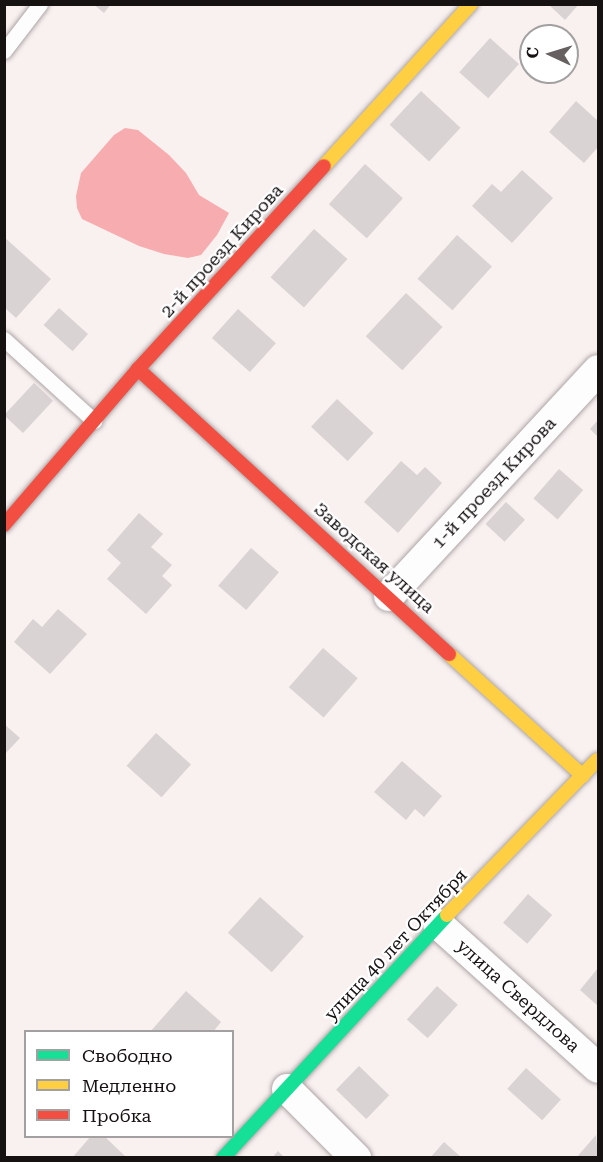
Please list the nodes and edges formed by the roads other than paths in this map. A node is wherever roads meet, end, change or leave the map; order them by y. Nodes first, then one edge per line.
1 (40, 4) edge
2 (471, 4) edge
3 (4, 51) edge
4 (4, 339) edge
5 (138, 369) junction
6 (598, 370) edge
7 (94, 421) junction
8 (4, 525) edge
9 (389, 597) junction
10 (598, 759) edge
11 (584, 776) junction
12 (438, 924) junction
13 (598, 1068) edge
14 (287, 1089) junction
15 (223, 1158) edge
16 (356, 1158) edge

1 - 3 lane
2 - 5 street, 2-й проезд Кирова
4 - 7 lane
5 - 7 street, 2-й проезд Кирова
5 - 9 street, Заводская улица
6 - 9 street, 1-й проезд Кирова
7 - 8 street, 2-й проезд Кирова
9 - 11 street, Заводская улица
10 - 11 street, улица 40 лет Октября
11 - 12 street, улица 40 лет Октября
12 - 13 street, улица Свердлова
12 - 14 street, улица 40 лет Октября
14 - 15 street, улица 40 лет Октября
14 - 16 street

